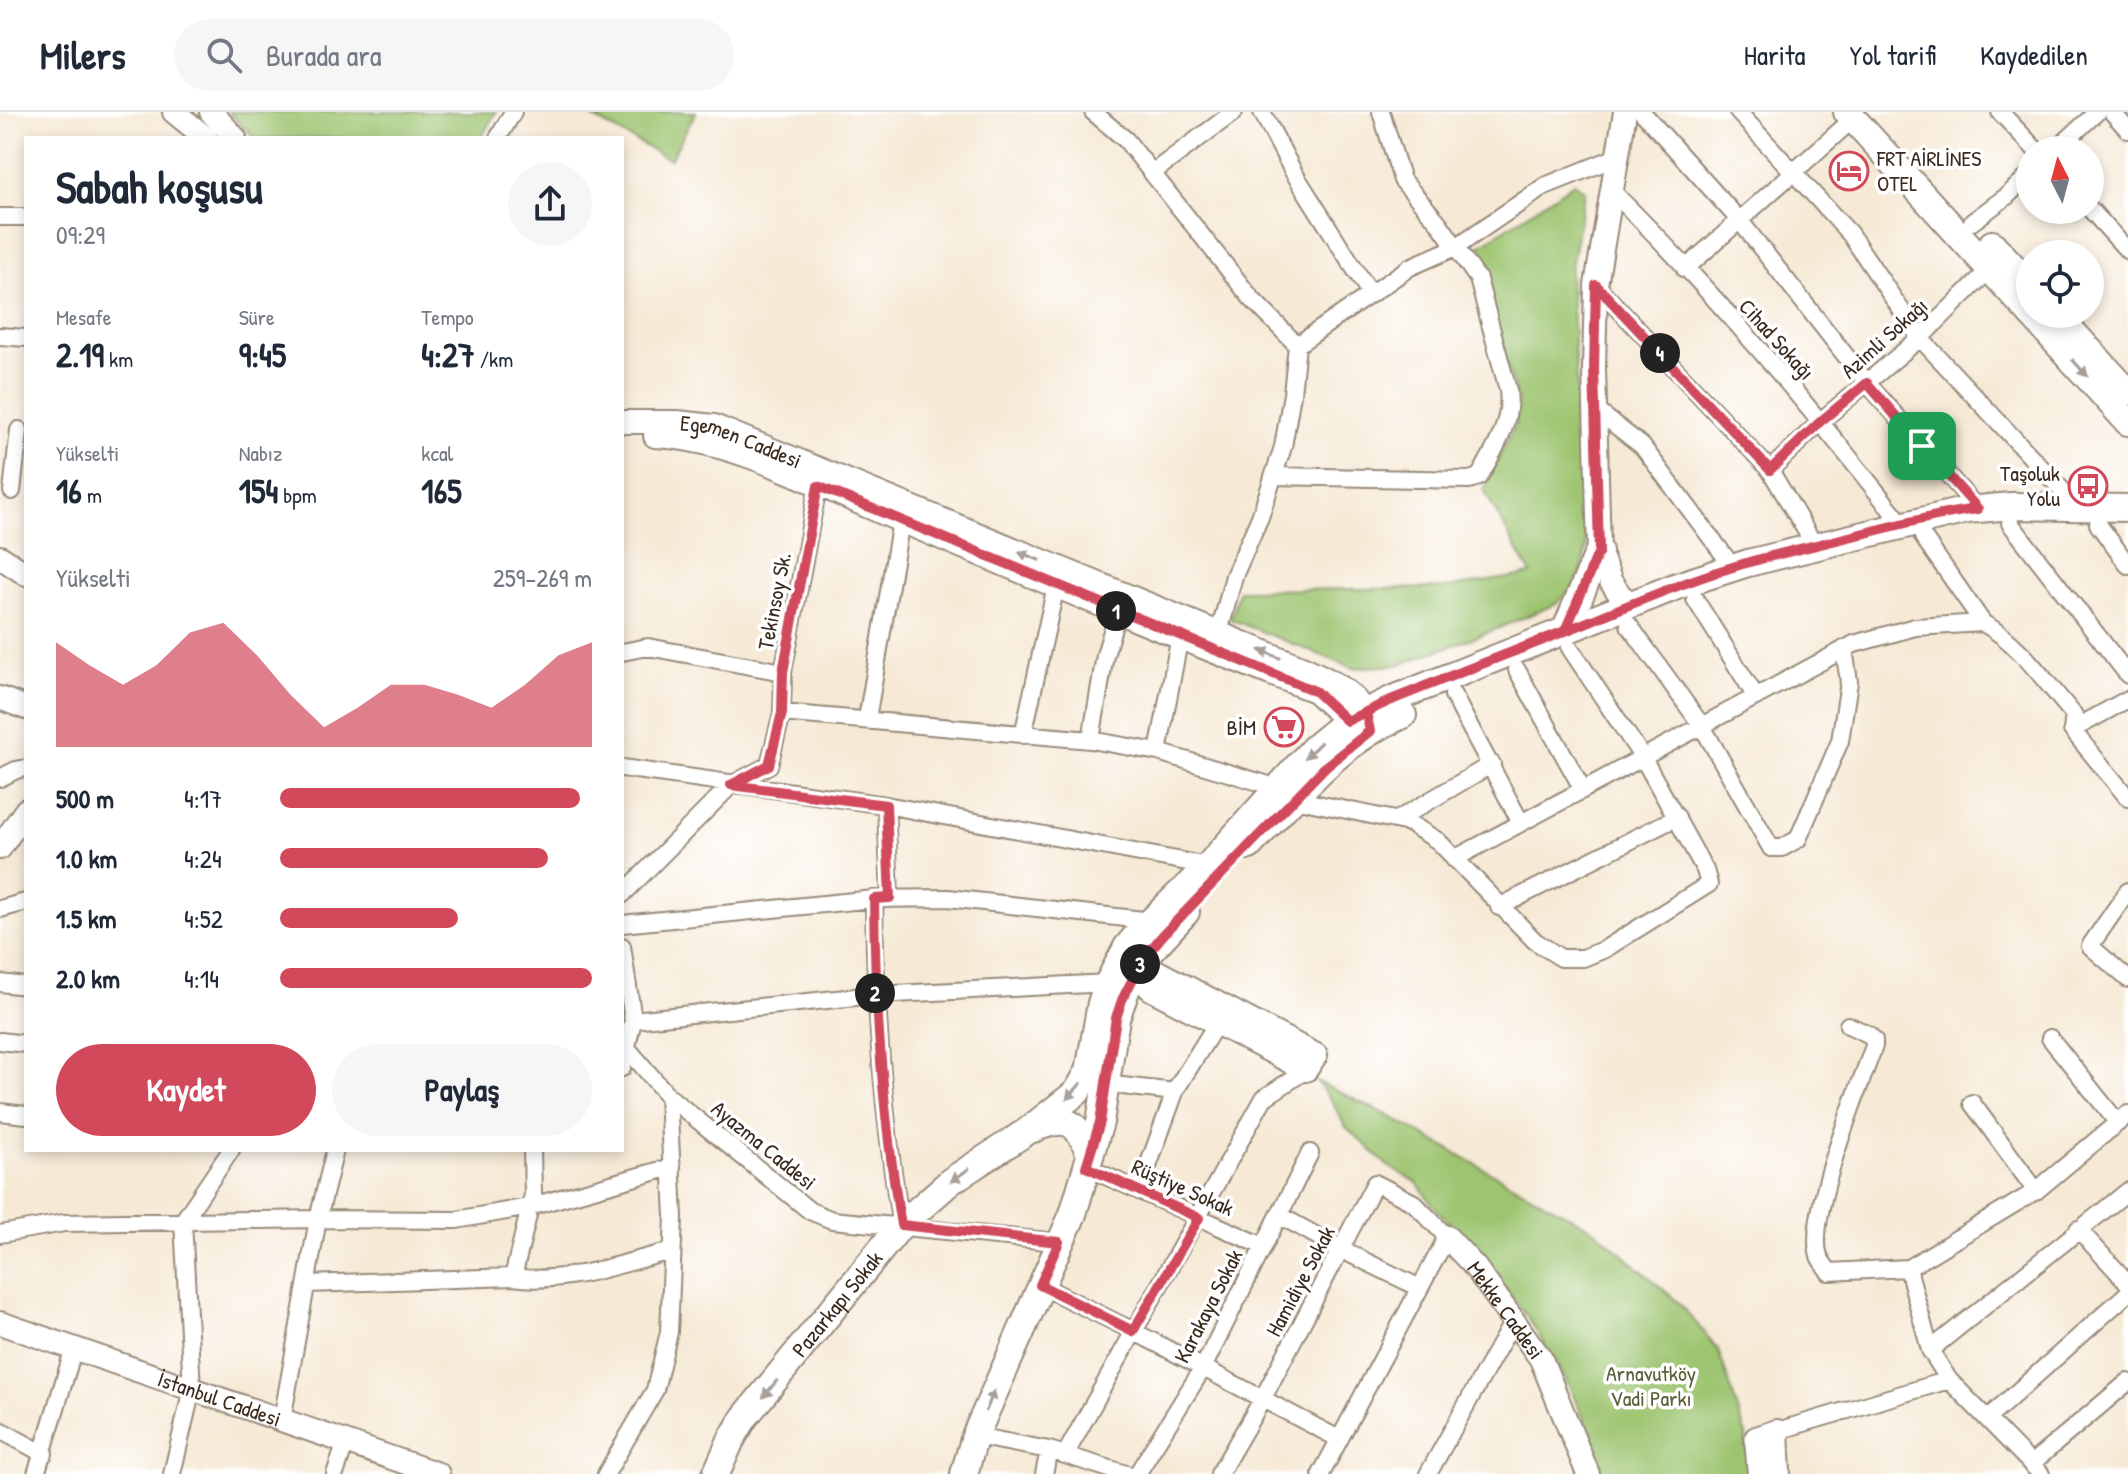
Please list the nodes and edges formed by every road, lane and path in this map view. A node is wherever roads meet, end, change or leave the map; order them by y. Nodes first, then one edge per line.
1 (174, 112) edge
2 (211, 112) edge
3 (513, 112) edge
4 (1093, 112) edge
5 (1234, 112) edge
6 (1262, 112) edge
7 (1381, 112) edge
8 (1625, 112) edge
9 (1642, 112) edge
10 (1738, 112) edge
11 (2000, 112) edge
12 (2097, 112) edge
13 (2112, 112) edge
14 (1857, 114) edge
15 (2128, 130) edge
16 (204, 136) edge
17 (233, 136) edge
18 (499, 136) edge
19 (2023, 136) edge
20 (2071, 136) edge
21 (1617, 157) junction
22 (1152, 173) junction
23 (1794, 173) junction
24 (2016, 187) edge
25 (1611, 190) junction
26 (0, 217) edge
27 (24, 217) edge
28 (1740, 221) junction
29 (1972, 222) junction
30 (2104, 224) edge
31 (1456, 247) junction
32 (2128, 251) edge
33 (1685, 269) junction
34 (1990, 269) junction
35 (2016, 270) edge
36 (1596, 285) junction
37 (1370, 293) junction
38 (2016, 298) edge
39 (2043, 328) edge
40 (2069, 328) edge
41 (0, 336) edge
42 (24, 338) edge
43 (1920, 338) junction
44 (1297, 345) junction
45 (1867, 383) junction
46 (2128, 392) edge
47 (1596, 410) junction
48 (1821, 421) junction
49 (624, 422) edge
50 (2128, 422) edge
51 (19, 430) dead end
52 (624, 436) edge
53 (1770, 470) junction
54 (1273, 476) junction
55 (818, 486) junction
56 (13, 491) edge
57 (2128, 508) edge
58 (1978, 509) junction
59 (2088, 516) junction
60 (901, 521) junction
61 (2010, 523) junction
62 (2128, 526) edge
63 (1912, 531) junction
64 (1815, 546) junction
65 (1599, 551) junction
66 (0, 557) edge
67 (2128, 565) edge
68 (1733, 567) junction
69 (24, 573) edge
70 (1056, 586) junction
71 (1695, 599) junction
72 (1118, 611) junction
73 (1632, 614) junction
74 (1983, 623) junction
75 (1219, 633) junction
76 (1180, 636) junction
77 (1568, 640) junction
78 (1844, 649) junction
79 (624, 652) edge
80 (1517, 670) junction
81 (783, 672) junction
82 (2128, 675) edge
83 (1453, 695) junction
84 (1756, 697) junction
85 (0, 698) edge
86 (2128, 699) edge
87 (24, 707) edge
88 (782, 713) junction
89 (867, 719) junction
90 (1361, 721) junction
91 (1702, 726) junction
92 (2072, 730) junction
93 (1023, 735) junction
94 (1091, 740) junction
95 (1158, 752) junction
96 (1643, 758) junction
97 (1492, 764) junction
98 (624, 768) edge
99 (24, 769) edge
100 (0, 778) edge
101 (731, 785) junction
102 (1583, 790) junction
103 (1286, 793) junction
104 (2128, 798) edge
105 (886, 805) junction
106 (24, 813) edge
107 (1677, 817) junction
108 (1397, 820) junction
109 (1521, 823) junction
110 (0, 848) edge
111 (1454, 859) junction
112 (1208, 866) junction
113 (2128, 891) edge
114 (624, 893) edge
115 (882, 899) junction
116 (24, 903) edge
117 (1499, 907) junction
118 (0, 909) edge
119 (1152, 921) junction
120 (624, 924) edge
121 (1133, 963) junction
122 (624, 974) edge
123 (2128, 979) edge
124 (0, 983) edge
125 (1108, 983) junction
126 (24, 986) edge
127 (875, 995) junction
128 (633, 1020) junction
129 (1217, 1023) junction
130 (1848, 1025) dead end
131 (2050, 1038) dead end
132 (0, 1041) edge
133 (24, 1044) edge
134 (625, 1048) edge
135 (1311, 1062) junction
136 (1105, 1084) junction
137 (1175, 1092) junction
138 (668, 1096) junction
139 (1972, 1103) dead end
140 (0, 1112) edge
141 (24, 1115) edge
142 (2123, 1119) edge
143 (1026, 1132) junction
144 (230, 1152) edge
145 (335, 1152) edge
146 (532, 1152) edge
147 (1310, 1153) dead end
148 (1088, 1161) junction
149 (672, 1167) junction
150 (1375, 1183) joint
151 (1139, 1191) junction
152 (2036, 1191) junction
153 (2128, 1191) edge
154 (529, 1207) junction
155 (1279, 1215) junction
156 (1199, 1218) junction
157 (318, 1219) junction
158 (183, 1221) junction
159 (901, 1225) junction
160 (2078, 1229) junction
161 (0, 1234) edge
162 (1447, 1237) junction
163 (1059, 1242) junction
164 (1263, 1246) junction
165 (1342, 1250) junction
166 (672, 1251) junction
167 (1908, 1268) junction
168 (513, 1277) junction
169 (2128, 1283) edge
170 (307, 1284) junction
171 (1040, 1285) junction
172 (1420, 1288) junction
173 (2128, 1293) edge
174 (1513, 1321) junction
175 (0, 1323) edge
176 (1133, 1331) junction
177 (74, 1348) junction
178 (1930, 1350) junction
179 (1203, 1368) junction
180 (1949, 1380) junction
181 (2128, 1382) edge
182 (192, 1389) junction
183 (1262, 1400) junction
184 (1988, 1418) junction
185 (282, 1420) junction
186 (0, 1430) edge
187 (1766, 1434) junction
188 (975, 1436) junction
189 (1339, 1439) junction
190 (346, 1442) junction
191 (1057, 1453) junction
192 (44, 1454) junction
193 (2037, 1469) edge
194 (36, 1474) edge
195 (172, 1474) edge
196 (335, 1474) edge
197 (438, 1474) edge
198 (606, 1474) edge
199 (716, 1474) edge
200 (964, 1474) edge
201 (1044, 1474) edge
202 (1126, 1474) edge
203 (1137, 1474) edge
204 (1219, 1474) edge
205 (1321, 1474) edge
206 (1428, 1474) edge
207 (1588, 1474) edge
208 (1759, 1474) edge
209 (1779, 1474) edge

1 - 16 street
2 - 17 street
3 - 18 street
4 - 22 street
5 - 22 street
6 - 37 street
7 - 31 street
8 - 21 street
9 - 28 street
10 - 23 street
11 - 19 street
12 - 20 street
13 - 15 street
14 - 23 street
14 - 29 main road
14 - 34 main road
21 - 25 street
21 - 31 street
22 - 44 street
23 - 28 street
23 - 43 street
24 - 29 street
25 - 33 street, Cihad Sokağı
25 - 36 street
26 - 27 street
28 - 33 street
28 - 45 street
29 - 35 main road
30 - 32 street
31 - 37 street
31 - 54 street
33 - 48 street, Cihad Sokağı
34 - 38 main road
34 - 43 street, Azimli Sokağı
36 - 47 street
36 - 53 street
37 - 44 street
39 -> 50 main road
40 - 46 main road
41 - 42 street
43 - 45 street, Azimli Sokağı
43 - 59 street
44 - 54 street
45 - 48 street, Azimli Sokağı
45 - 58 street
47 - 65 street
47 - 68 street
48 - 53 street, Azimli Sokağı
48 - 63 street, Cihad Sokağı
75 -> 49 street, Egemen Caddesi
51 - 56 street
52 - 55 street, Egemen Caddesi
53 - 64 street
54 - 75 street
55 - 60 street, Egemen Caddesi
55 - 81 street, Tekinsoy Sk.
57 - 59 main road
58 - 59 main road
58 - 63 main road
59 - 61 main road
59 - 62 main road
59 - 67 street
60 - 70 street, Egemen Caddesi
60 - 89 street
61 - 63 main road
61 - 82 street
63 - 64 main road
63 - 71 main road
63 - 74 street, Cihad Sokağı
64 - 68 main road
65 - 73 street
65 - 77 main road
66 - 69 street
68 - 73 main road
70 - 72 street, Egemen Caddesi
70 - 93 street
71 - 73 main road
71 - 84 street
72 - 76 street, Egemen Caddesi
72 - 94 street
73 - 77 main road
73 - 91 street
74 - 78 street
74 - 92 street, Cihad Sokağı
90 -> 75 street, Egemen Caddesi
76 - 90 street, Egemen Caddesi
76 - 95 street
77 - 80 main road
77 - 90 main road
77 - 96 street
78 - 84 street
78 - 91 street
79 - 81 street
80 - 83 main road
80 - 102 street
81 - 88 street, Tekinsoy Sk.
83 - 90 main road
83 - 97 street
84 - 91 street
85 - 87 street
86 - 92 street
88 - 89 street
88 - 101 street, Tekinsoy Sk.
89 - 93 street
90 - 103 main road
91 - 96 street
92 - 104 street
93 - 94 street
94 - 95 street
95 - 103 street
96 - 102 street
96 - 107 street
97 - 108 street
97 - 109 street
98 - 101 street
99 - 100 street
101 - 105 street
101 - 114 street, Tekinsoy Sk.
102 - 109 street
103 - 108 street
103 - 112 main road
103 - 121 main road
105 - 112 street
105 - 115 street
106 - 110 street
107 - 117 street
107 - 117 street
108 - 111 street
109 - 111 street
111 - 117 street
112 - 119 main road
113 - 123 street
115 - 119 street
115 - 120 street
115 - 127 street
116 - 118 street
119 - 121 main road
121 - 125 main road, Pazarkapı Sokak
121 - 129 street
121 - 135 street
121 - 136 main road
122 - 128 street
124 - 126 street
125 - 127 street
125 -> 143 main road, Pazarkapı Sokak
127 - 128 street
127 - 159 street
128 - 134 street
129 - 135 street
129 - 137 street
130 - 167 street
131 - 142 street
132 - 133 street
134 - 138 street, Ayazma Caddesi
135 - 156 street
136 - 137 street
136 - 148 main road
137 - 151 street
138 - 149 street
138 - 159 street, Ayazma Caddesi
139 - 152 street
140 - 141 street
142 - 152 street
143 - 148 main road
143 -> 159 main road, Pazarkapı Sokak
144 - 158 street
145 - 157 street
146 - 154 street
147 - 155 street, Karakaya Sokak
148 - 151 street, Rüştiye Sokak
148 - 163 main road
149 - 154 street
149 - 166 street
150 - 162 street, Mekke Caddesi
150 - 165 street, Hamidiye Sokak
151 - 156 street, Rüştiye Sokak
152 - 167 street
153 - 160 street
154 - 157 street
154 - 168 street
155 - 164 street, Karakaya Sokak
155 - 165 street
156 - 164 street, Rüştiye Sokak
156 - 176 street
157 - 158 street
157 - 170 street
158 - 161 street
158 - 182 street
159 - 163 street, Ayazma Caddesi
159 -> 199 main road, Pazarkapı Sokak
160 - 169 street
160 - 178 street
162 - 172 street
162 - 174 street, Mekke Caddesi
163 - 171 main road
164 - 179 street, Karakaya Sokak
165 - 172 street
165 - 183 street, Hamidiye Sokak
166 - 168 street
166 - 198 street
167 - 178 street
168 - 170 street
170 - 185 street
171 - 176 street
188 -> 171 main road
172 - 189 street
173 - 184 street
174 - 206 street
174 - 207 street, Mekke Caddesi
175 - 177 street, İstanbul Caddesi
176 - 179 street
176 - 191 street
177 - 182 street, İstanbul Caddesi
177 - 192 street
178 - 180 street
179 - 183 street
179 - 203 street, Karakaya Sokak
180 - 184 street
180 - 187 street
181 - 193 street
182 - 185 street, İstanbul Caddesi
182 - 195 street
183 - 189 street
183 - 204 street, Hamidiye Sokak
184 - 193 street
185 - 190 street, İstanbul Caddesi
186 - 192 street
187 - 208 street
187 - 209 street
188 - 191 street
188 - 200 main road
189 - 205 street
190 - 196 street
190 - 197 street, İstanbul Caddesi
191 - 201 street
191 - 202 street
192 - 194 street

